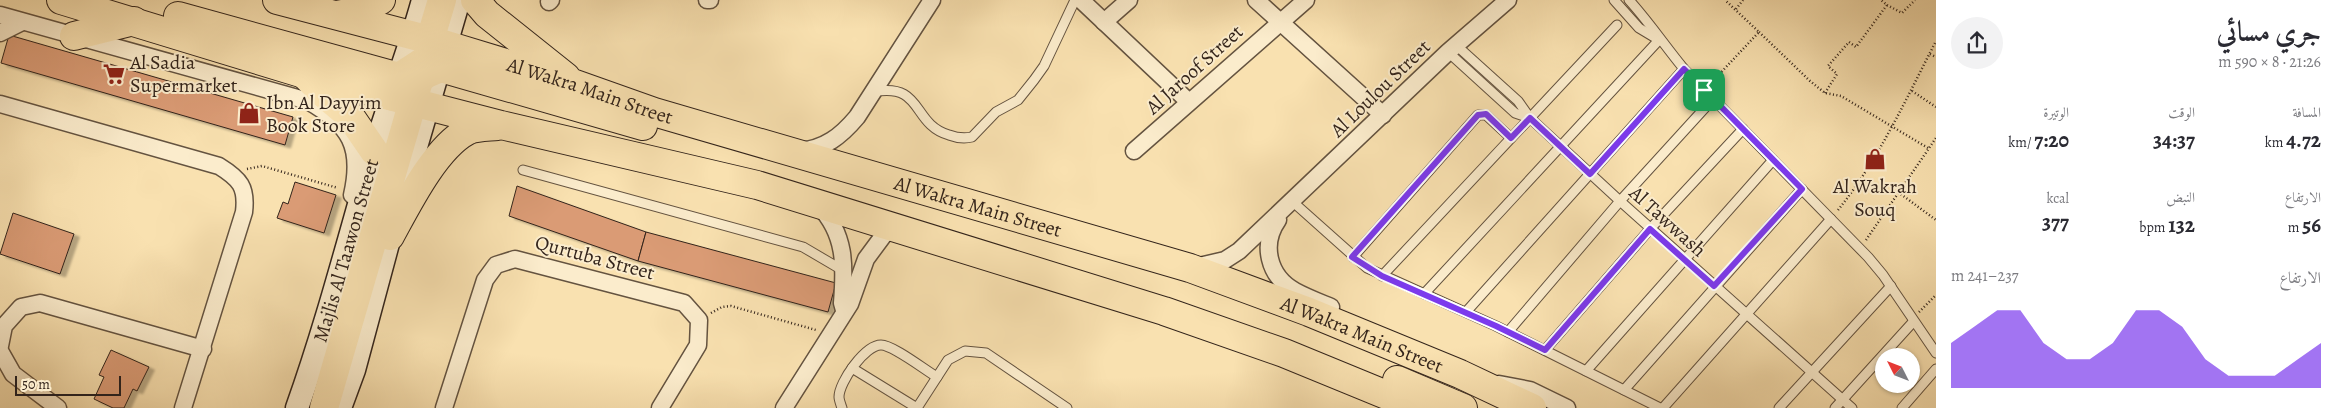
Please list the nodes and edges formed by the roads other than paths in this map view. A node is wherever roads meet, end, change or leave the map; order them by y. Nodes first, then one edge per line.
1 (61, 0) edge
2 (277, 0) edge
3 (381, 0) edge
4 (423, 0) edge
5 (442, 0) edge
6 (459, 0) edge
7 (475, 0) edge
8 (932, 0) edge
9 (1075, 0) edge
10 (1081, 0) edge
11 (1129, 0) edge
12 (1256, 0) edge
13 (1306, 0) edge
14 (1508, 0) edge
15 (1614, 0) edge
16 (1629, 0) edge
17 (128, 11) edge
18 (0, 15) edge
19 (333, 15) junction
20 (22, 22) junction
21 (1104, 22) junction
22 (1280, 22) junction
23 (1617, 25) dead end
24 (0, 34) edge
25 (74, 36) junction
26 (1659, 40) junction
27 (1452, 48) junction
28 (1684, 69) junction
29 (422, 71) junction
30 (304, 74) junction
31 (575, 84) junction
32 (873, 92) junction
33 (1713, 99) junction
34 (1188, 102) junction
35 (0, 104) edge
36 (1383, 115) junction
37 (1530, 118) junction
38 (501, 126) junction
39 (1743, 129) junction
40 (1511, 138) junction
41 (1560, 147) junction
42 (374, 151) junction
43 (789, 151) junction
44 (1134, 151) dead end
45 (1774, 160) junction
46 (523, 170) dead end
47 (1590, 174) junction
48 (1802, 189) junction
49 (1620, 201) junction
50 (816, 203) junction
51 (1289, 206) junction
52 (1831, 219) junction
53 (893, 226) junction
54 (1650, 229) junction
55 (352, 236) junction
56 (390, 236) junction
57 (1142, 254) junction
58 (1352, 257) junction
59 (1684, 259) junction
60 (1190, 268) junction
61 (844, 271) junction
62 (1382, 276) junction
63 (1714, 286) junction
64 (1891, 286) junction
65 (1424, 294) junction
66 (844, 310) junction
67 (1164, 310) junction
68 (1466, 312) junction
69 (1746, 315) junction
70 (1913, 320) junction
71 (1508, 332) junction
72 (0, 346) edge
73 (202, 349) junction
74 (1545, 350) junction
75 (0, 351) edge
76 (1936, 353) edge
77 (1427, 361) junction
78 (852, 368) junction
79 (1936, 369) edge
80 (1586, 371) junction
81 (1811, 372) junction
82 (938, 377) junction
83 (1481, 384) junction
84 (1624, 390) junction
85 (1842, 399) junction
86 (58, 408) edge
87 (183, 408) edge
88 (297, 408) edge
89 (324, 408) edge
90 (340, 408) edge
91 (444, 408) edge
92 (660, 408) edge
93 (785, 408) edge
94 (842, 408) edge
95 (1067, 408) edge
96 (1418, 408) edge
97 (1463, 408) edge
98 (1532, 408) edge
99 (1567, 408) edge
100 (1661, 408) edge
101 (1779, 408) edge
102 (1835, 408) edge
103 (1852, 408) edge
104 (1902, 408) edge

1 - 17 highway
2 - 19 highway
3 - 19 highway
4 - 29 main road
5 - 29 highway
6 - 29 main road
7 - 31 highway
8 - 32 street
9 - 32 lane
10 - 21 street
11 - 21 street
12 - 22 street
13 - 22 street, Al Jaroof Street
14 - 27 street, Al Loulou Street
15 - 26 lane
16 - 26 lane
17 - 25 highway
17 - 29 highway
17 - 30 highway
18 - 20 street
19 - 29 highway
20 - 24 street
20 - 25 street
21 - 34 street
22 - 34 street, Al Jaroof Street
22 - 36 street
23 - 37 lane
25 - 55 street
26 - 28 lane
26 - 41 lane
27 - 36 street, Al Loulou Street
27 - 37 lane, Al Tawwash
28 - 33 lane
28 - 47 lane
29 - 30 highway
29 - 31 highway, Al Wakra Main Street
29 - 38 highway
29 - 42 main road, Majlis Al Taawon Street
29 - 56 main road, Majlis Al Taawon Street
29 - 57 highway
29 - 89 highway
30 - 42 highway
31 - 43 highway, Al Wakra Main Street
32 - 43 street
33 - 39 lane
33 - 49 lane
34 - 44 street, Al Jaroof Street
35 - 73 street
36 - 51 street, Al Loulou Street
37 - 40 lane
37 - 41 lane, Al Tawwash
38 - 50 highway
38 - 56 highway
39 - 45 lane
39 - 54 lane
40 - 58 lane
40 - 62 lane
41 - 47 lane, Al Tawwash
41 - 65 lane
42 - 55 main road, Majlis Al Taawon Street
43 - 57 highway, Al Wakra Main Street
45 - 48 lane
45 - 59 lane
46 - 61 lane
47 - 49 lane, Al Tawwash
47 - 68 lane
48 - 52 lane
48 - 63 lane
49 - 54 lane, Al Tawwash
49 - 71 lane
50 - 53 highway
50 - 61 street
51 - 58 lane
51 - 60 street, Al Loulou Street
51 - 77 street, Al Loulou Street
52 - 64 lane
52 - 69 lane
53 - 66 street
53 - 67 highway
54 - 59 lane, Al Tawwash
54 - 74 lane
55 - 88 main road, Majlis Al Taawon Street
56 - 90 main road, Majlis Al Taawon Street
57 - 60 highway, Al Wakra Main Street
58 - 62 lane
59 - 63 lane, Al Tawwash
59 - 80 lane
60 - 77 highway, Al Wakra Main Street
61 - 66 street
62 - 65 lane
63 - 69 lane, Al Tawwash
63 - 84 lane
64 - 70 lane
64 - 81 lane
65 - 68 lane
66 - 93 street
67 - 96 highway
67 - 97 highway
68 - 71 lane
69 - 81 lane, Al Tawwash
69 - 100 lane
70 - 76 lane
70 - 85 lane
71 - 74 lane
72 - 73 street
73 - 87 street
74 - 80 lane
75 - 86 street
77 - 83 highway, Al Wakra Main Street
78 - 82 lane
78 - 82 lane
78 - 94 lane
79 - 104 lane
80 - 84 lane
81 - 85 lane, Al Tawwash
81 - 101 lane
82 - 95 lane
83 - 98 highway, Al Wakra Main Street
83 - 99 street
84 - 100 lane
85 - 102 lane
85 - 103 lane, Al Tawwash
91 - 92 street, Qurtuba Street

